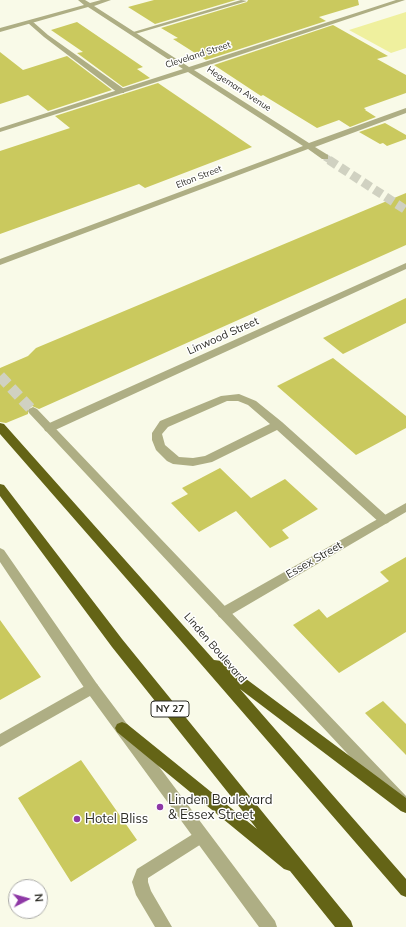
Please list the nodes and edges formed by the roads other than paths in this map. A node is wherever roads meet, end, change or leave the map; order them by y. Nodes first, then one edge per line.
1 (81, 0) edge
2 (108, 0) edge
3 (402, 0) edge
4 (244, 1) dead end
5 (89, 5) junction
6 (30, 22) junction
7 (0, 30) edge
8 (133, 34) junction
9 (188, 69) junction
10 (121, 91) junction
11 (406, 110) edge
12 (0, 130) edge
13 (309, 146) junction
14 (325, 157) tunnel mouth
15 (0, 262) edge
16 (406, 266) edge
17 (34, 411) tunnel mouth
18 (278, 425) junction
19 (0, 427) edge
20 (49, 428) junction
21 (0, 488) edge
22 (406, 507) edge
23 (384, 520) junction
24 (0, 553) edge
25 (223, 613) junction
26 (199, 652) junction
27 (92, 688) junction
28 (122, 728) junction
29 (0, 741) edge
30 (406, 806) edge
31 (202, 836) junction
32 (306, 879) junction
33 (406, 890) edge
34 (164, 927) edge
35 (269, 927) edge
36 (345, 927) edge

1 - 5 street, Hegeman Avenue
2 - 5 street
3 - 9 street, Cleveland Street
4 - 8 street
5 - 6 street
5 - 8 street, Hegeman Avenue
6 - 7 street
6 - 10 street
8 - 9 street, Hegeman Avenue
9 - 10 street, Cleveland Street
9 - 13 street, Hegeman Avenue
10 - 12 street, Cleveland Street
11 - 13 street, Elton Street
13 - 14 street, Hegeman Avenue
13 - 15 street, Elton Street
16 - 20 street, Linwood Street
17 - 20 street
18 - 18 street
18 - 23 street
19 - 26 highway, Linden Boulevard
20 - 25 street
21 - 32 highway, NY 27
22 - 23 street, Essex Street
23 - 25 street, Essex Street
24 - 27 street
25 - 30 street
26 - 30 highway
26 - 33 highway, Linden Boulevard
27 - 28 street
27 - 29 street
28 - 31 street
28 - 32 highway
31 - 34 street
31 - 35 street
32 - 36 highway, NY 27

